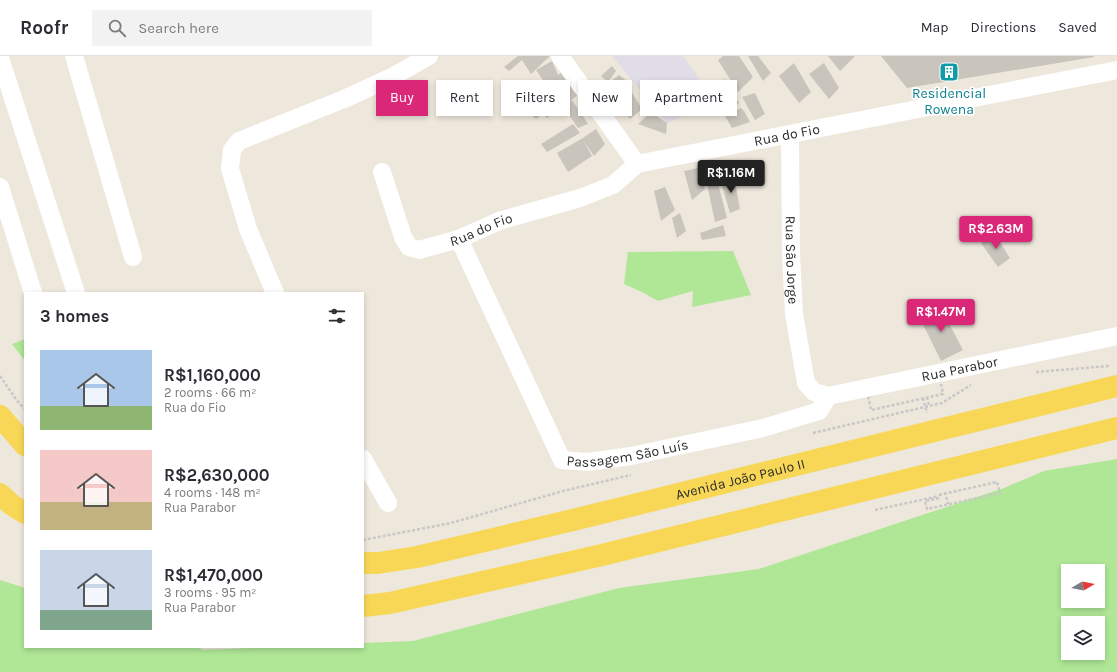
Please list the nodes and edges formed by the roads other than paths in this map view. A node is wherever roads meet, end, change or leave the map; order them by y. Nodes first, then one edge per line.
1 (74, 56) edge
2 (428, 56) edge
3 (560, 56) edge
4 (0, 58) edge
5 (1117, 70) edge
6 (790, 135) junction
7 (637, 164) junction
8 (382, 172) dead end
9 (0, 187) edge
10 (459, 239) junction
11 (133, 257) dead end
12 (33, 292) edge
13 (76, 292) edge
14 (275, 292) edge
15 (1117, 336) edge
16 (1117, 386) edge
17 (828, 396) junction
18 (0, 416) edge
19 (1117, 428) edge
20 (24, 444) edge
21 (364, 461) edge
22 (0, 494) edge
23 (388, 504) dead end
24 (24, 512) edge
25 (364, 563) edge
26 (364, 606) edge

1 - 11 street
2 - 14 street
3 - 7 street
4 - 13 street
5 - 6 street, Rua do Fio
6 - 7 street, Rua do Fio
6 - 17 street, Rua São Jorge
7 - 10 street, Rua do Fio
8 - 10 street, Rua do Fio
9 - 12 street
10 - 17 street, Passagem São Luís
15 - 17 street, Rua Parabor
16 - 25 main road, Avenida João Paulo II
18 - 20 main road
19 - 26 main road
21 - 23 street
22 - 24 main road

